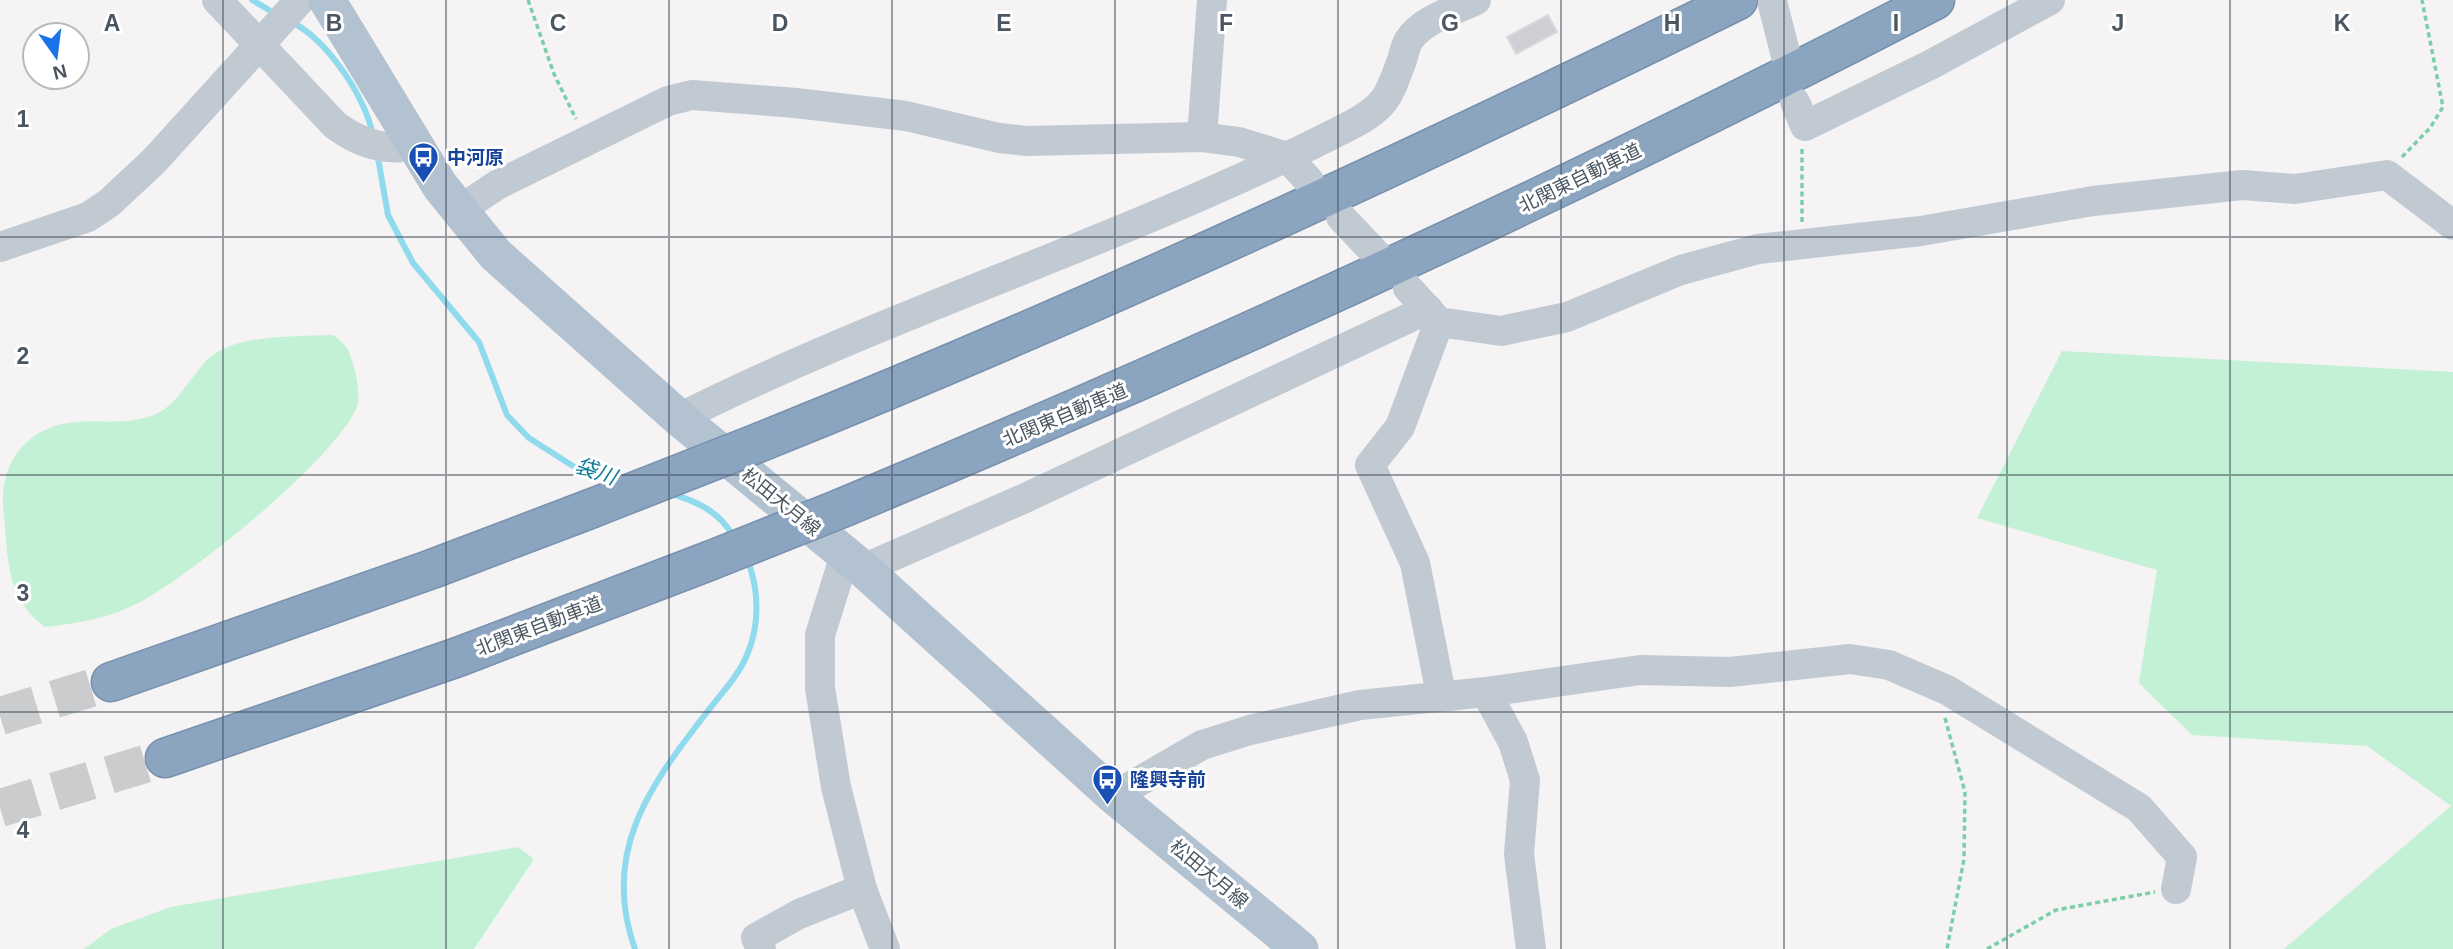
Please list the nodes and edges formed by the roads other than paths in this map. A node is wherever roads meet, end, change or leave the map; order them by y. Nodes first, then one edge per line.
1 (217, 0) edge
2 (300, 0) edge
3 (327, 0) edge
4 (1212, 0) edge
5 (1476, 0) edge
6 (1935, 0) edge
7 (2050, 0) edge
8 (1756, 2) edge
9 (265, 39) junction
10 (1786, 56) dead end
11 (1800, 114) road end
12 (1202, 137) junction
13 (405, 146) junction
14 (1287, 157) junction
15 (1309, 181) dead end
16 (457, 211) junction
17 (1341, 217) dead end
18 (2453, 225) edge
19 (0, 247) edge
20 (1377, 255) dead end
21 (1425, 306) junction
22 (679, 418) junction
23 (854, 562) junction
24 (111, 682) tunnel mouth
25 (1486, 692) junction
26 (1441, 694) junction
27 (165, 758) tunnel mouth
28 (1114, 796) junction
29 (862, 888) junction
30 (2176, 890) road end
31 (761, 949) edge
32 (885, 949) edge
33 (1300, 949) edge
34 (1531, 949) edge

1 - 9 street
2 - 9 street
3 - 13 main road, 松田大月線
4 - 12 street
5 - 14 street
6 - 27 highway, 北関東自動車道, bridge
7 - 11 street
8 - 10 street
8 - 24 highway, bridge
9 - 13 street
9 - 19 street
12 - 14 street
12 - 16 street
13 - 16 main road, 松田大月線
14 - 15 street
14 - 22 street
16 - 22 main road, 松田大月線
17 - 20 street
18 - 21 street
21 - 23 street
21 - 26 street
22 - 23 main road, 松田大月線
23 - 28 main road, 松田大月線
23 - 29 street
25 - 26 street
25 - 30 street
25 - 34 street
26 - 28 street
28 - 33 main road, 松田大月線
29 - 31 street
29 - 32 street

